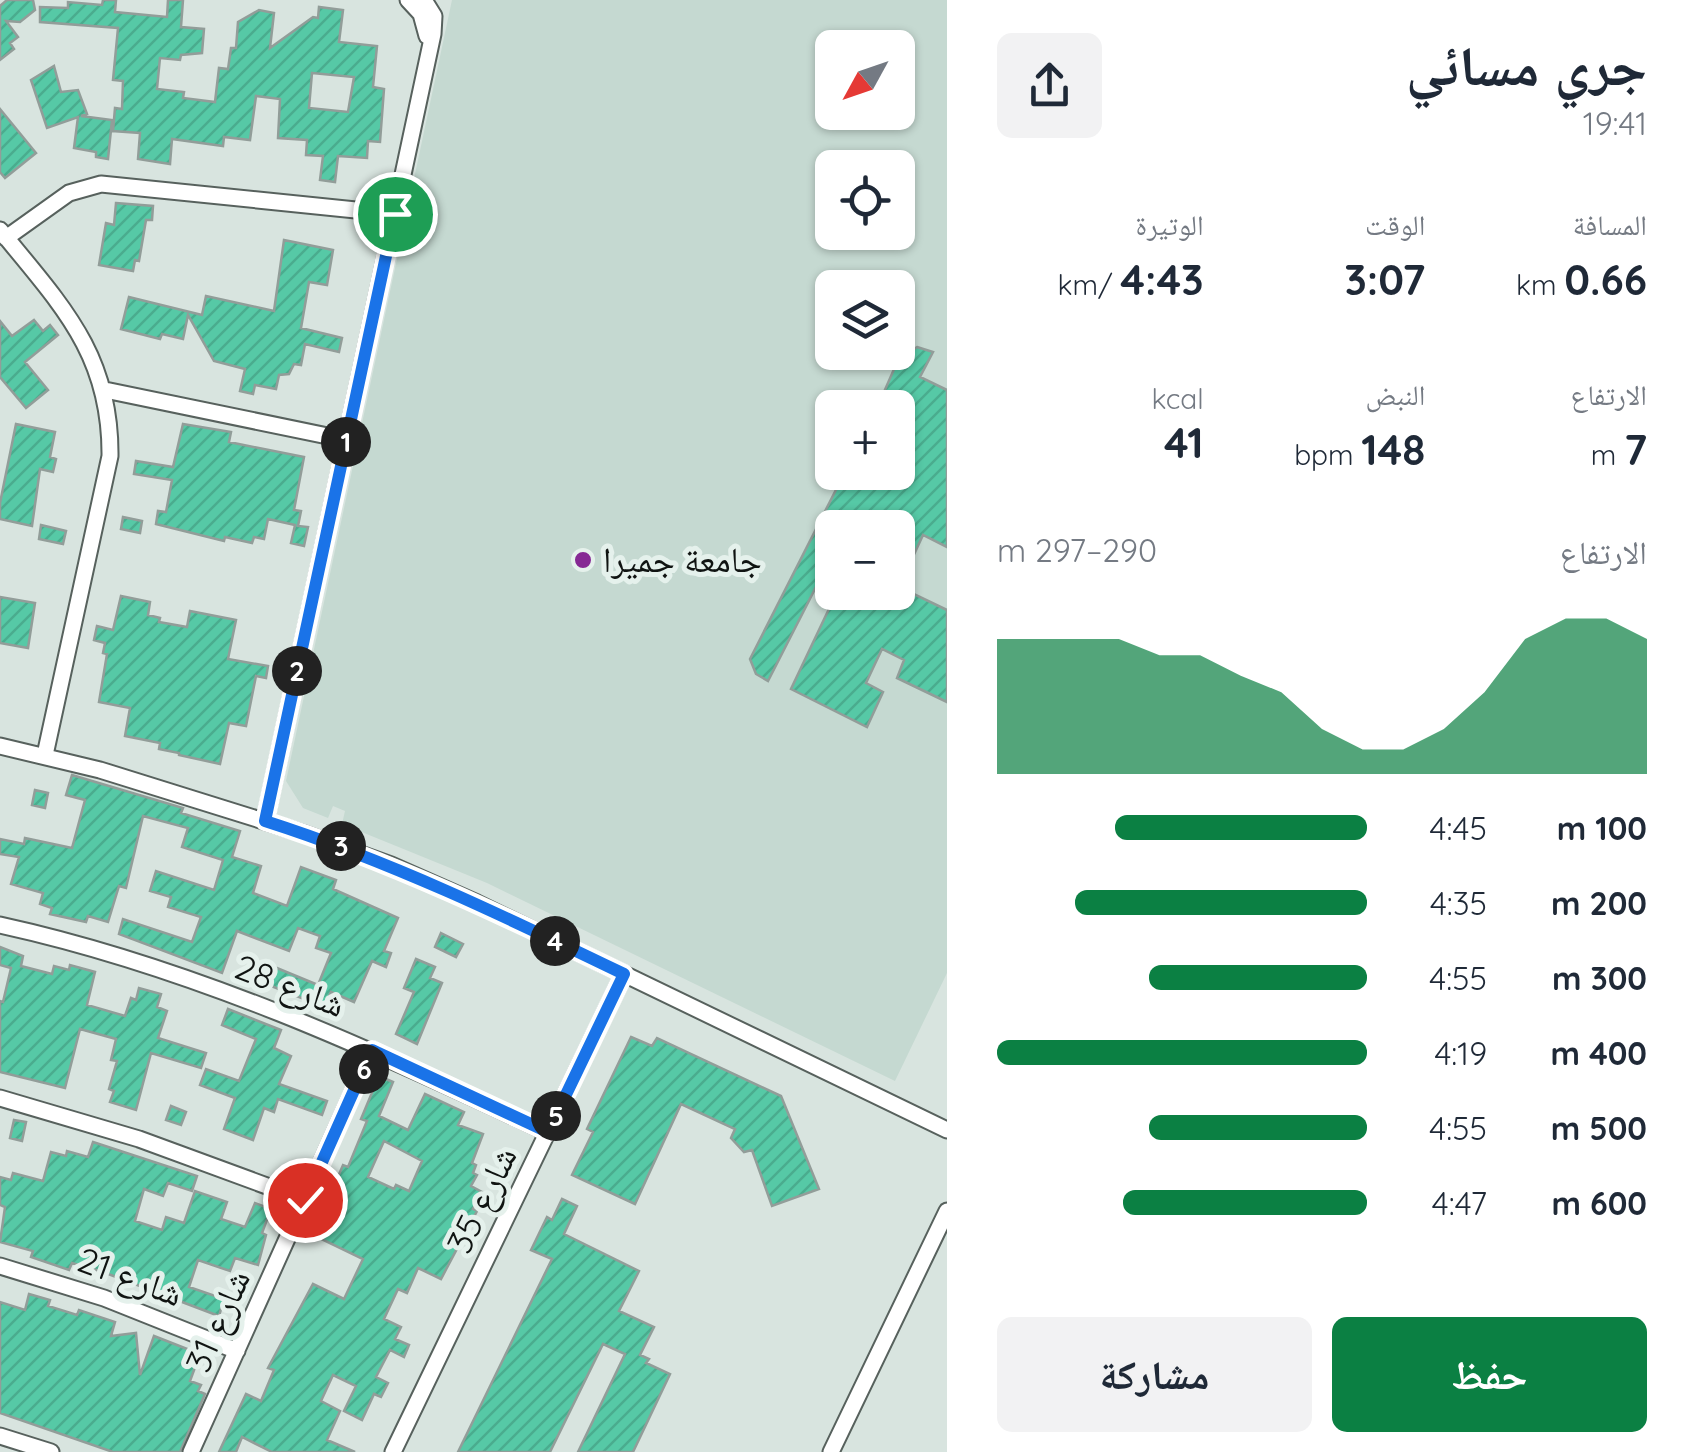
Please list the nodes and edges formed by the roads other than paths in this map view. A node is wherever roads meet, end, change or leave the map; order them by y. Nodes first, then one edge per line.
1 (408, 0) edge
2 (424, 0) edge
3 (427, 60) junction
4 (395, 214) junction
5 (3, 234) edge
6 (104, 390) junction
7 (346, 440) junction
8 (0, 746) edge
9 (45, 755) junction
10 (265, 821) junction
11 (0, 925) edge
12 (624, 974) junction
13 (372, 1050) junction
14 (0, 1098) edge
15 (947, 1130) edge
16 (548, 1132) junction
17 (305, 1200) junction
18 (947, 1211) edge
19 (0, 1266) edge
20 (237, 1351) junction
21 (0, 1436) edge
22 (51, 1452) edge
23 (192, 1452) edge
24 (393, 1452) edge
25 (831, 1452) edge

1 - 3 street
2 - 3 street
3 - 4 street
4 - 5 street
4 - 7 street
5 - 6 street
6 - 7 street
6 - 9 street
7 - 10 street
8 - 9 street
9 - 10 street
10 - 12 street
11 - 13 street, شارع 28
12 - 15 street
12 - 16 street, شارع 35
13 - 16 street, شارع 28
13 - 17 street, شارع 31
14 - 17 street
16 - 24 street, شارع 35
17 - 20 street, شارع 31
18 - 25 street
19 - 20 street, شارع 21
20 - 23 street, شارع 31
21 - 22 street

